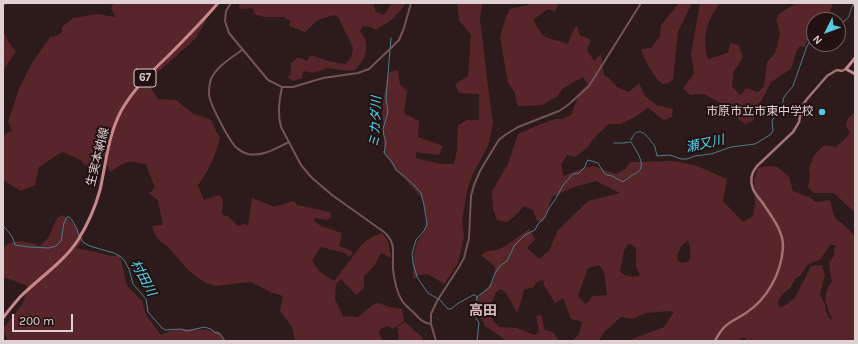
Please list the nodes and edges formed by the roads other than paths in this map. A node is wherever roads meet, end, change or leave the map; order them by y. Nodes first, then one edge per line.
1 (218, 3) edge
2 (231, 3) edge
3 (411, 3) edge
4 (641, 3) edge
5 (242, 50) junction
6 (855, 58) edge
7 (846, 69) junction
8 (855, 74) edge
9 (282, 87) junction
10 (289, 142) junction
11 (3, 318) edge
12 (431, 324) junction
13 (436, 341) edge
14 (715, 341) edge

1 - 11 main road, 生実本納線 / 67
2 - 5 street
3 - 9 street
4 - 12 street
5 - 9 street
5 - 10 street
6 - 7 main road
7 - 8 main road
7 - 14 main road
9 - 10 street
10 - 12 street
12 - 13 street

